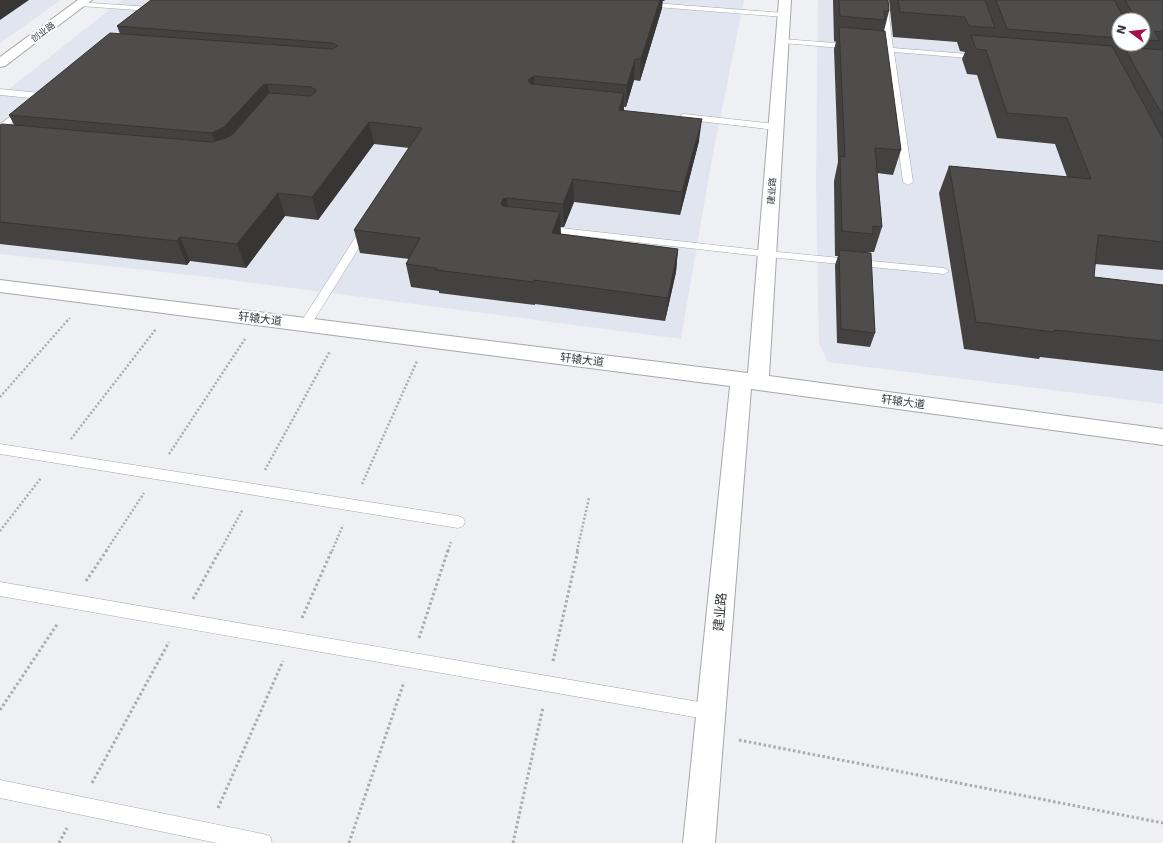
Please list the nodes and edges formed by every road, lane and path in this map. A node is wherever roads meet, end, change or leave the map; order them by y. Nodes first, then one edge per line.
1 (883, 0) edge
2 (83, 2) edge
3 (634, 3) edge
4 (785, 8) edge
5 (139, 18) edge
6 (782, 41) junction
7 (890, 50) junction
8 (985, 58) edge
9 (0, 63) edge
10 (0, 92) edge
11 (675, 116) edge
12 (776, 127) junction
13 (0, 128) edge
14 (908, 182) dead end
15 (371, 220) edge
16 (533, 228) edge
17 (768, 254) junction
18 (944, 271) dead end
19 (0, 286) edge
20 (89, 297) junction
21 (172, 308) junction
22 (259, 319) junction
23 (305, 325) junction
24 (342, 330) junction
25 (426, 340) junction
26 (750, 382) junction
27 (0, 397) edge
28 (1163, 437) edge
29 (0, 449) edge
30 (57, 458) junction
31 (156, 474) junction
32 (254, 489) junction
33 (352, 505) junction
34 (458, 522) dead end
35 (0, 531) edge
36 (0, 589) edge
37 (72, 602) junction
38 (181, 621) junction
39 (293, 639) junction
40 (0, 710) edge
41 (710, 723) junction
42 (0, 789) edge
43 (79, 805) junction
44 (1163, 823) edge
45 (207, 832) junction
46 (59, 843) edge
47 (263, 843) edge
48 (699, 843) edge

1 - 7 lane
2 - 5 lane
2 - 9 street, 创业路
3 - 4 lane
4 - 6 street, 建业路
6 - 7 lane
6 - 12 street, 建业路
7 - 8 lane
7 - 14 lane
10 - 13 lane
11 - 12 lane
12 - 17 street, 建业路
15 - 23 lane
16 - 17 lane
17 - 18 lane
17 - 26 street, 建业路
19 - 20 street, 轩辕大道
20 - 21 street, 轩辕大道
20 - 27 path
21 - 22 street, 轩辕大道
21 - 30 path
22 - 23 street, 轩辕大道
22 - 31 path
23 - 24 street, 轩辕大道
24 - 25 street, 轩辕大道
24 - 32 path
25 - 26 street, 轩辕大道
25 - 33 path
26 - 28 street, 轩辕大道
26 - 41 street, 建业路
29 - 30 lane
30 - 31 lane
30 - 35 path
31 - 32 lane
31 - 37 path
32 - 33 lane
32 - 38 path
33 - 34 lane
33 - 39 path
36 - 37 lane
37 - 38 lane
37 - 40 path
38 - 39 lane
38 - 43 path
39 - 41 lane
39 - 45 path
41 - 44 path
41 - 48 street, 建业路
42 - 43 lane
43 - 45 lane
43 - 46 path
45 - 47 lane

